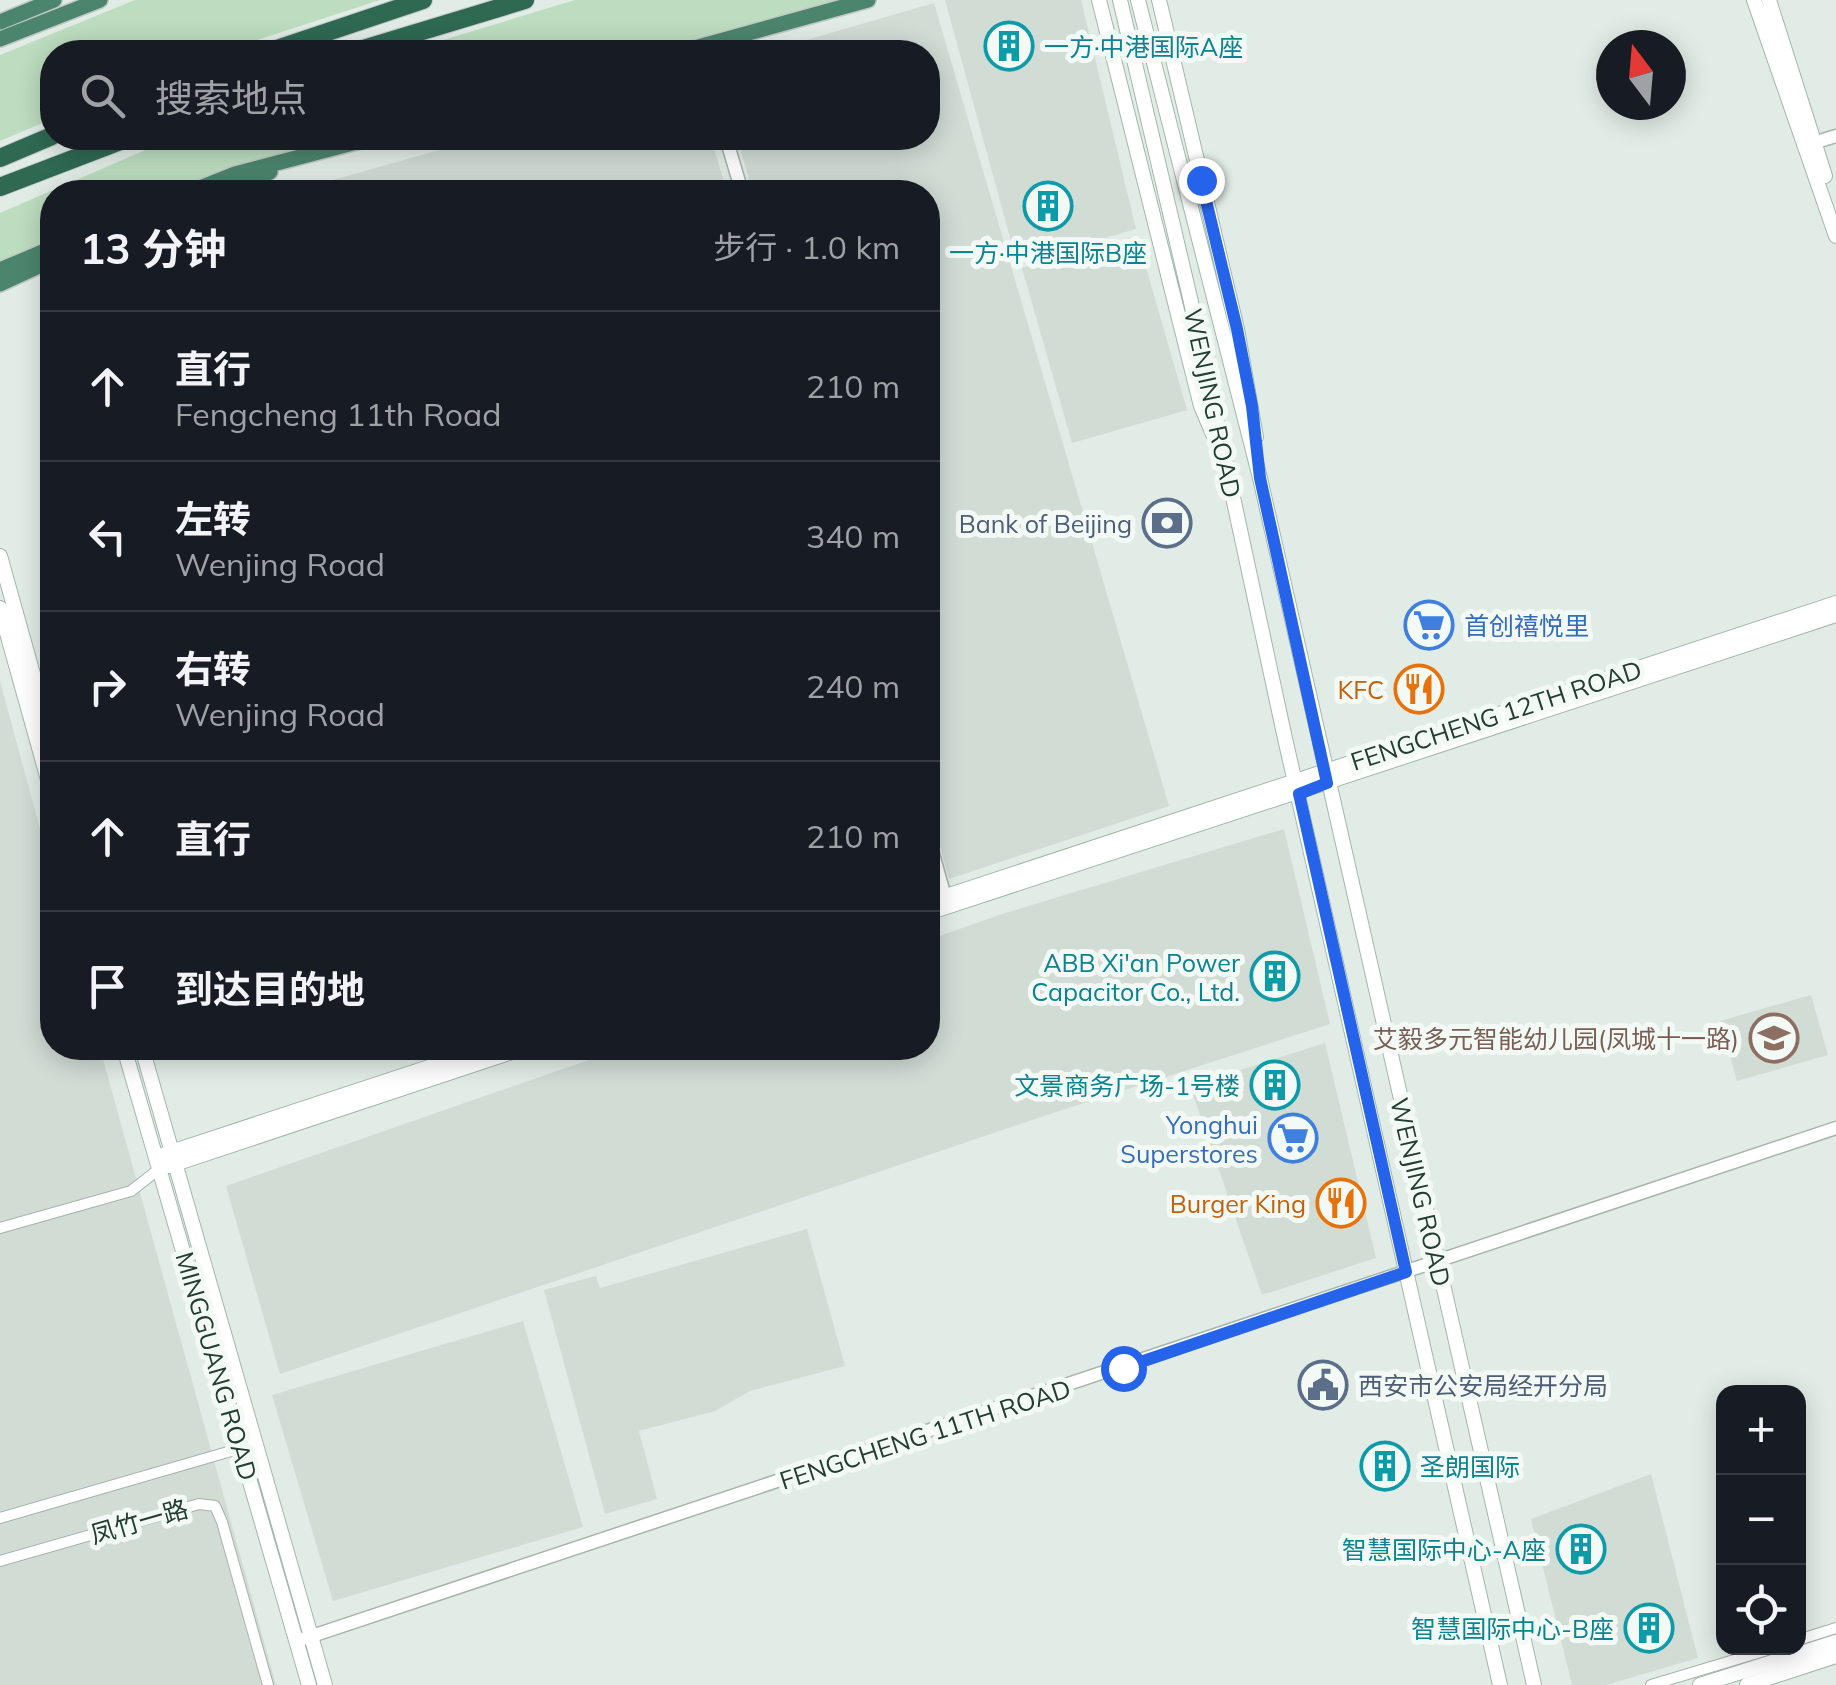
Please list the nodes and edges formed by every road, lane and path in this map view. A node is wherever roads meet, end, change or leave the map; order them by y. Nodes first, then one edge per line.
1 (54, 0) edge
2 (100, 0) edge
3 (422, 0) edge
4 (525, 0) edge
5 (868, 0) edge
6 (1098, 0) edge
7 (1120, 0) edge
8 (1138, 0) edge
9 (1159, 0) edge
10 (1754, 0) edge
11 (1768, 0) edge
12 (0, 22) edge
13 (0, 39) edge
14 (304, 40) edge
15 (393, 40) edge
16 (734, 40) edge
17 (1836, 136) edge
18 (40, 141) edge
19 (1809, 144) junction
20 (97, 150) edge
21 (328, 150) edge
22 (730, 150) edge
23 (310, 155) junction
24 (0, 158) edge
25 (76, 158) junction
26 (220, 180) edge
27 (251, 180) edge
28 (738, 180) edge
29 (0, 187) edge
30 (0, 196) edge
31 (1836, 210) edge
32 (1836, 236) edge
33 (40, 253) edge
34 (40, 266) edge
35 (0, 270) edge
36 (0, 284) edge
37 (1228, 467) junction
38 (1260, 478) junction
39 (0, 556) edge
40 (1836, 603) edge
41 (0, 608) edge
42 (1836, 615) edge
43 (40, 699) edge
44 (40, 751) edge
45 (1326, 777) junction
46 (1297, 788) junction
47 (940, 879) edge
48 (940, 901) edge
49 (946, 901) junction
50 (940, 905) edge
51 (127, 1060) edge
52 (146, 1060) edge
53 (453, 1060) edge
54 (485, 1060) edge
55 (1836, 1128) edge
56 (174, 1157) junction
57 (157, 1163) junction
58 (0, 1228) edge
59 (1436, 1262) junction
60 (1406, 1272) junction
61 (248, 1446) junction
62 (0, 1518) edge
63 (0, 1561) edge
64 (1836, 1628) edge
65 (1806, 1637) edge
66 (304, 1639) junction
67 (1836, 1642) edge
68 (1751, 1655) edge
69 (1836, 1656) edge
70 (268, 1685) edge
71 (310, 1685) edge
72 (325, 1685) edge
73 (1500, 1685) edge
74 (1534, 1685) edge
75 (1652, 1685) edge
76 (1700, 1685) edge
77 (1747, 1685) edge

1 - 12 highway
2 - 13 highway
3 - 14 highway
4 - 15 highway
5 - 16 highway
6 - 37 main road
7 - 37 main road, WENJING ROAD
8 - 38 main road, WENJING ROAD
9 - 38 main road
10 - 19 main road
11 - 19 main road
17 - 19 street
18 - 24 highway
19 - 31 main road
19 - 32 main road
20 - 25 highway
21 - 23 highway
22 - 28 street
23 - 26 highway
23 - 27 highway
25 - 29 highway
25 - 30 highway
33 - 35 highway
34 - 36 highway
37 - 46 main road, WENJING ROAD
38 - 45 main road, WENJING ROAD
39 - 43 main road
40 - 45 main road, FENGCHENG 12TH ROAD
41 - 44 main road
42 - 45 main road, FENGCHENG 12TH ROAD
45 - 46 main road, FENGCHENG 12TH ROAD
45 - 59 main road, WENJING ROAD
46 - 49 main road, FENGCHENG 12TH ROAD
46 - 60 main road, WENJING ROAD
47 - 49 street
48 - 49 main road, FENGCHENG 12TH ROAD
49 - 50 main road, FENGCHENG 12TH ROAD
51 - 57 main road, MINGGUANG ROAD
52 - 56 main road, MINGGUANG ROAD
53 - 56 main road
54 - 56 main road
55 - 59 street, FENGCHENG 11TH ROAD
56 - 57 main road
56 - 61 main road, MINGGUANG ROAD
57 - 58 street
57 - 61 main road, MINGGUANG ROAD
59 - 60 street, FENGCHENG 11TH ROAD
59 - 74 main road, WENJING ROAD
60 - 66 street, FENGCHENG 11TH ROAD
60 - 73 main road, WENJING ROAD
61 - 62 street
61 - 66 main road, MINGGUANG ROAD
63 - 70 street, 凤竹一路
64 - 65 street
66 - 71 main road, MINGGUANG ROAD
66 - 72 main road, MINGGUANG ROAD
67 - 76 main road
68 - 75 street
69 - 77 main road

